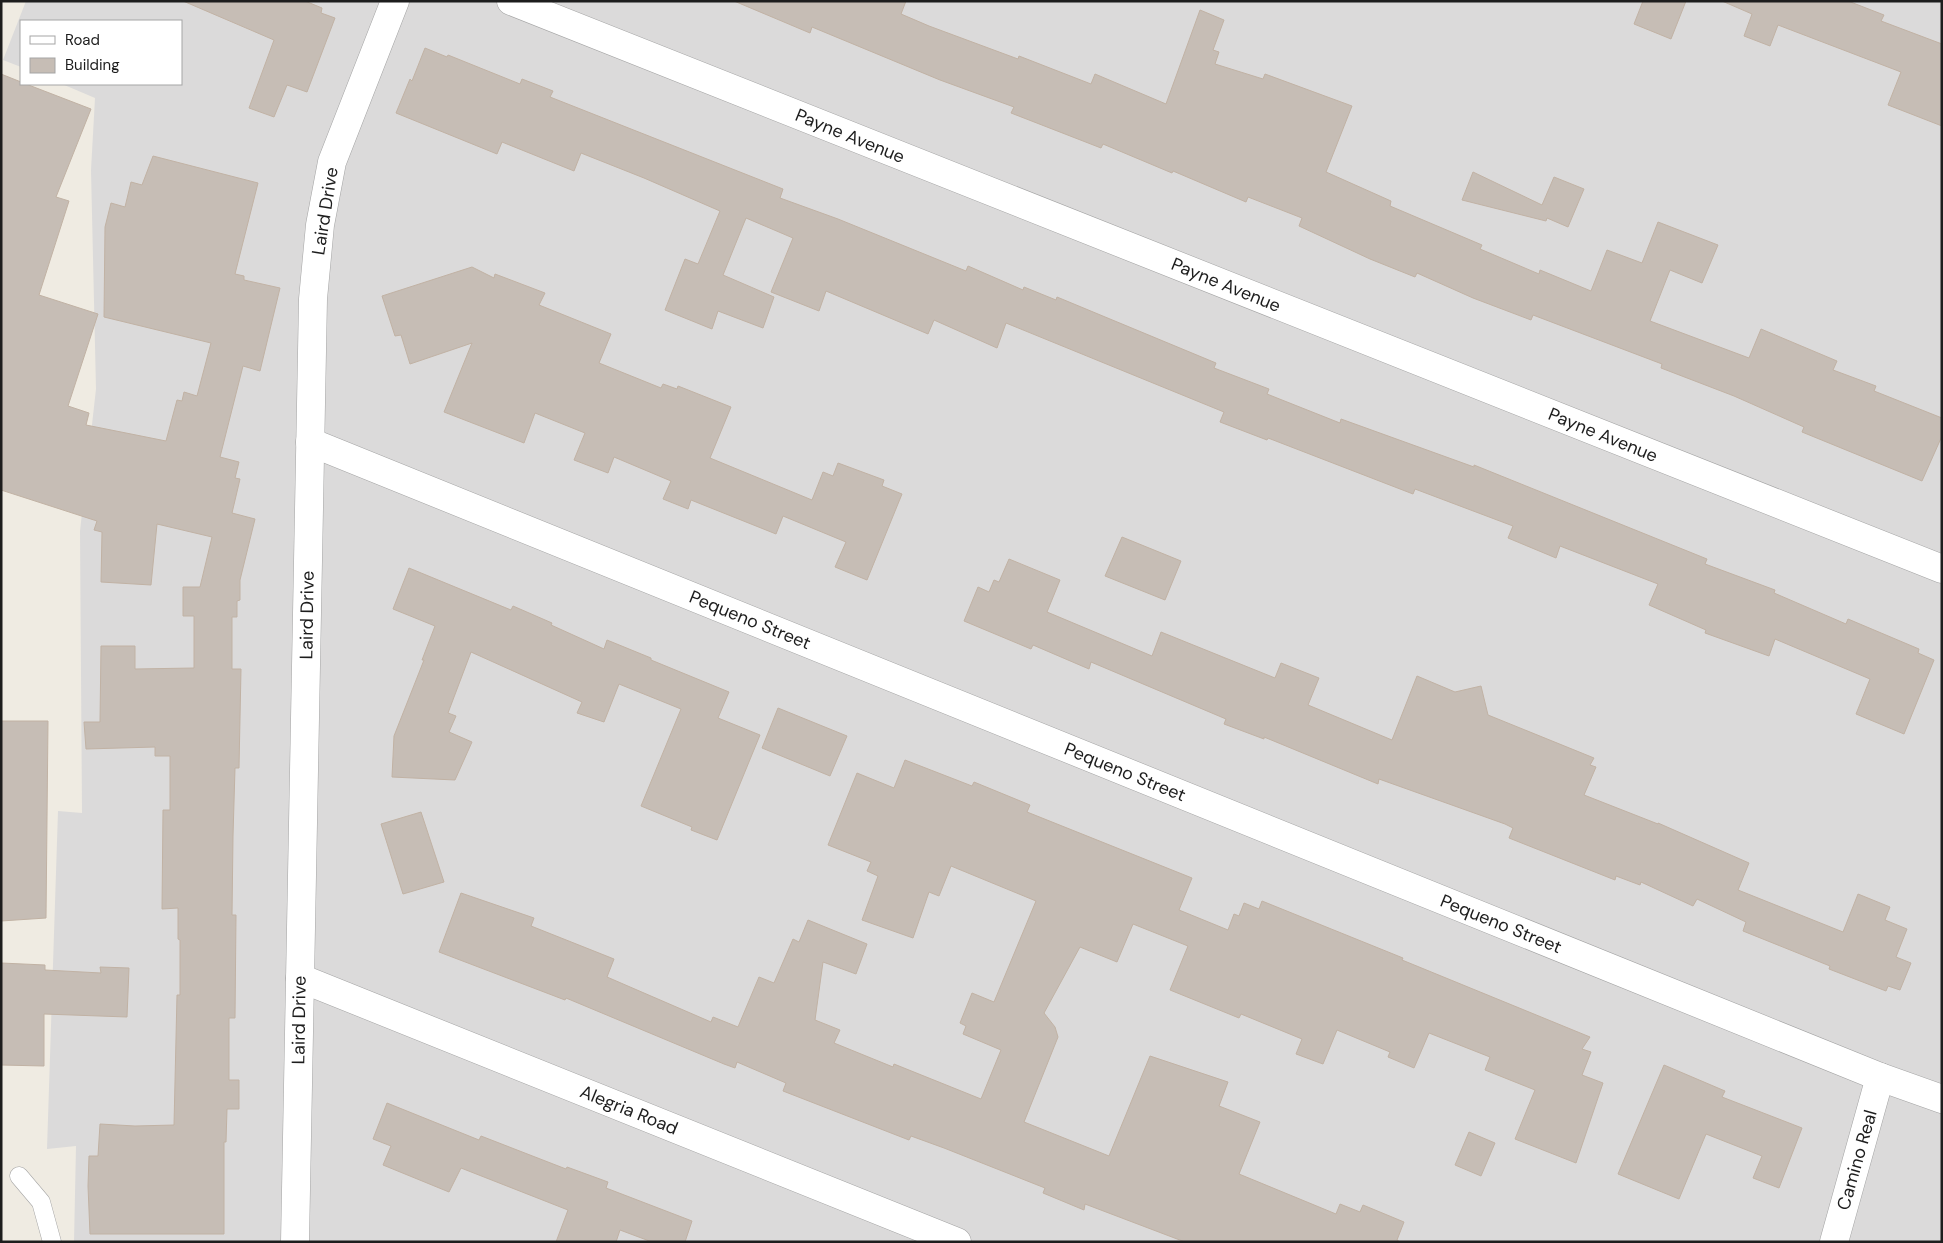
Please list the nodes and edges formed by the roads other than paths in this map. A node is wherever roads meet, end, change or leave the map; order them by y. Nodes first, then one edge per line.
1 (395, 1) edge
2 (511, 1) edge
3 (310, 442) junction
4 (1942, 569) edge
5 (300, 978) junction
6 (1880, 1077) junction
7 (1942, 1099) edge
8 (19, 1176) dead end
9 (52, 1242) edge
10 (295, 1242) edge
11 (957, 1242) edge
12 (1834, 1242) edge

1 - 3 street, Laird Drive
2 - 4 street, Payne Avenue
3 - 5 street, Laird Drive
3 - 6 street, Pequeno Street
5 - 10 street, Laird Drive
5 - 11 street, Alegria Road
6 - 7 street, Pequeno Street
6 - 12 street, Camino Real
8 - 9 lane

